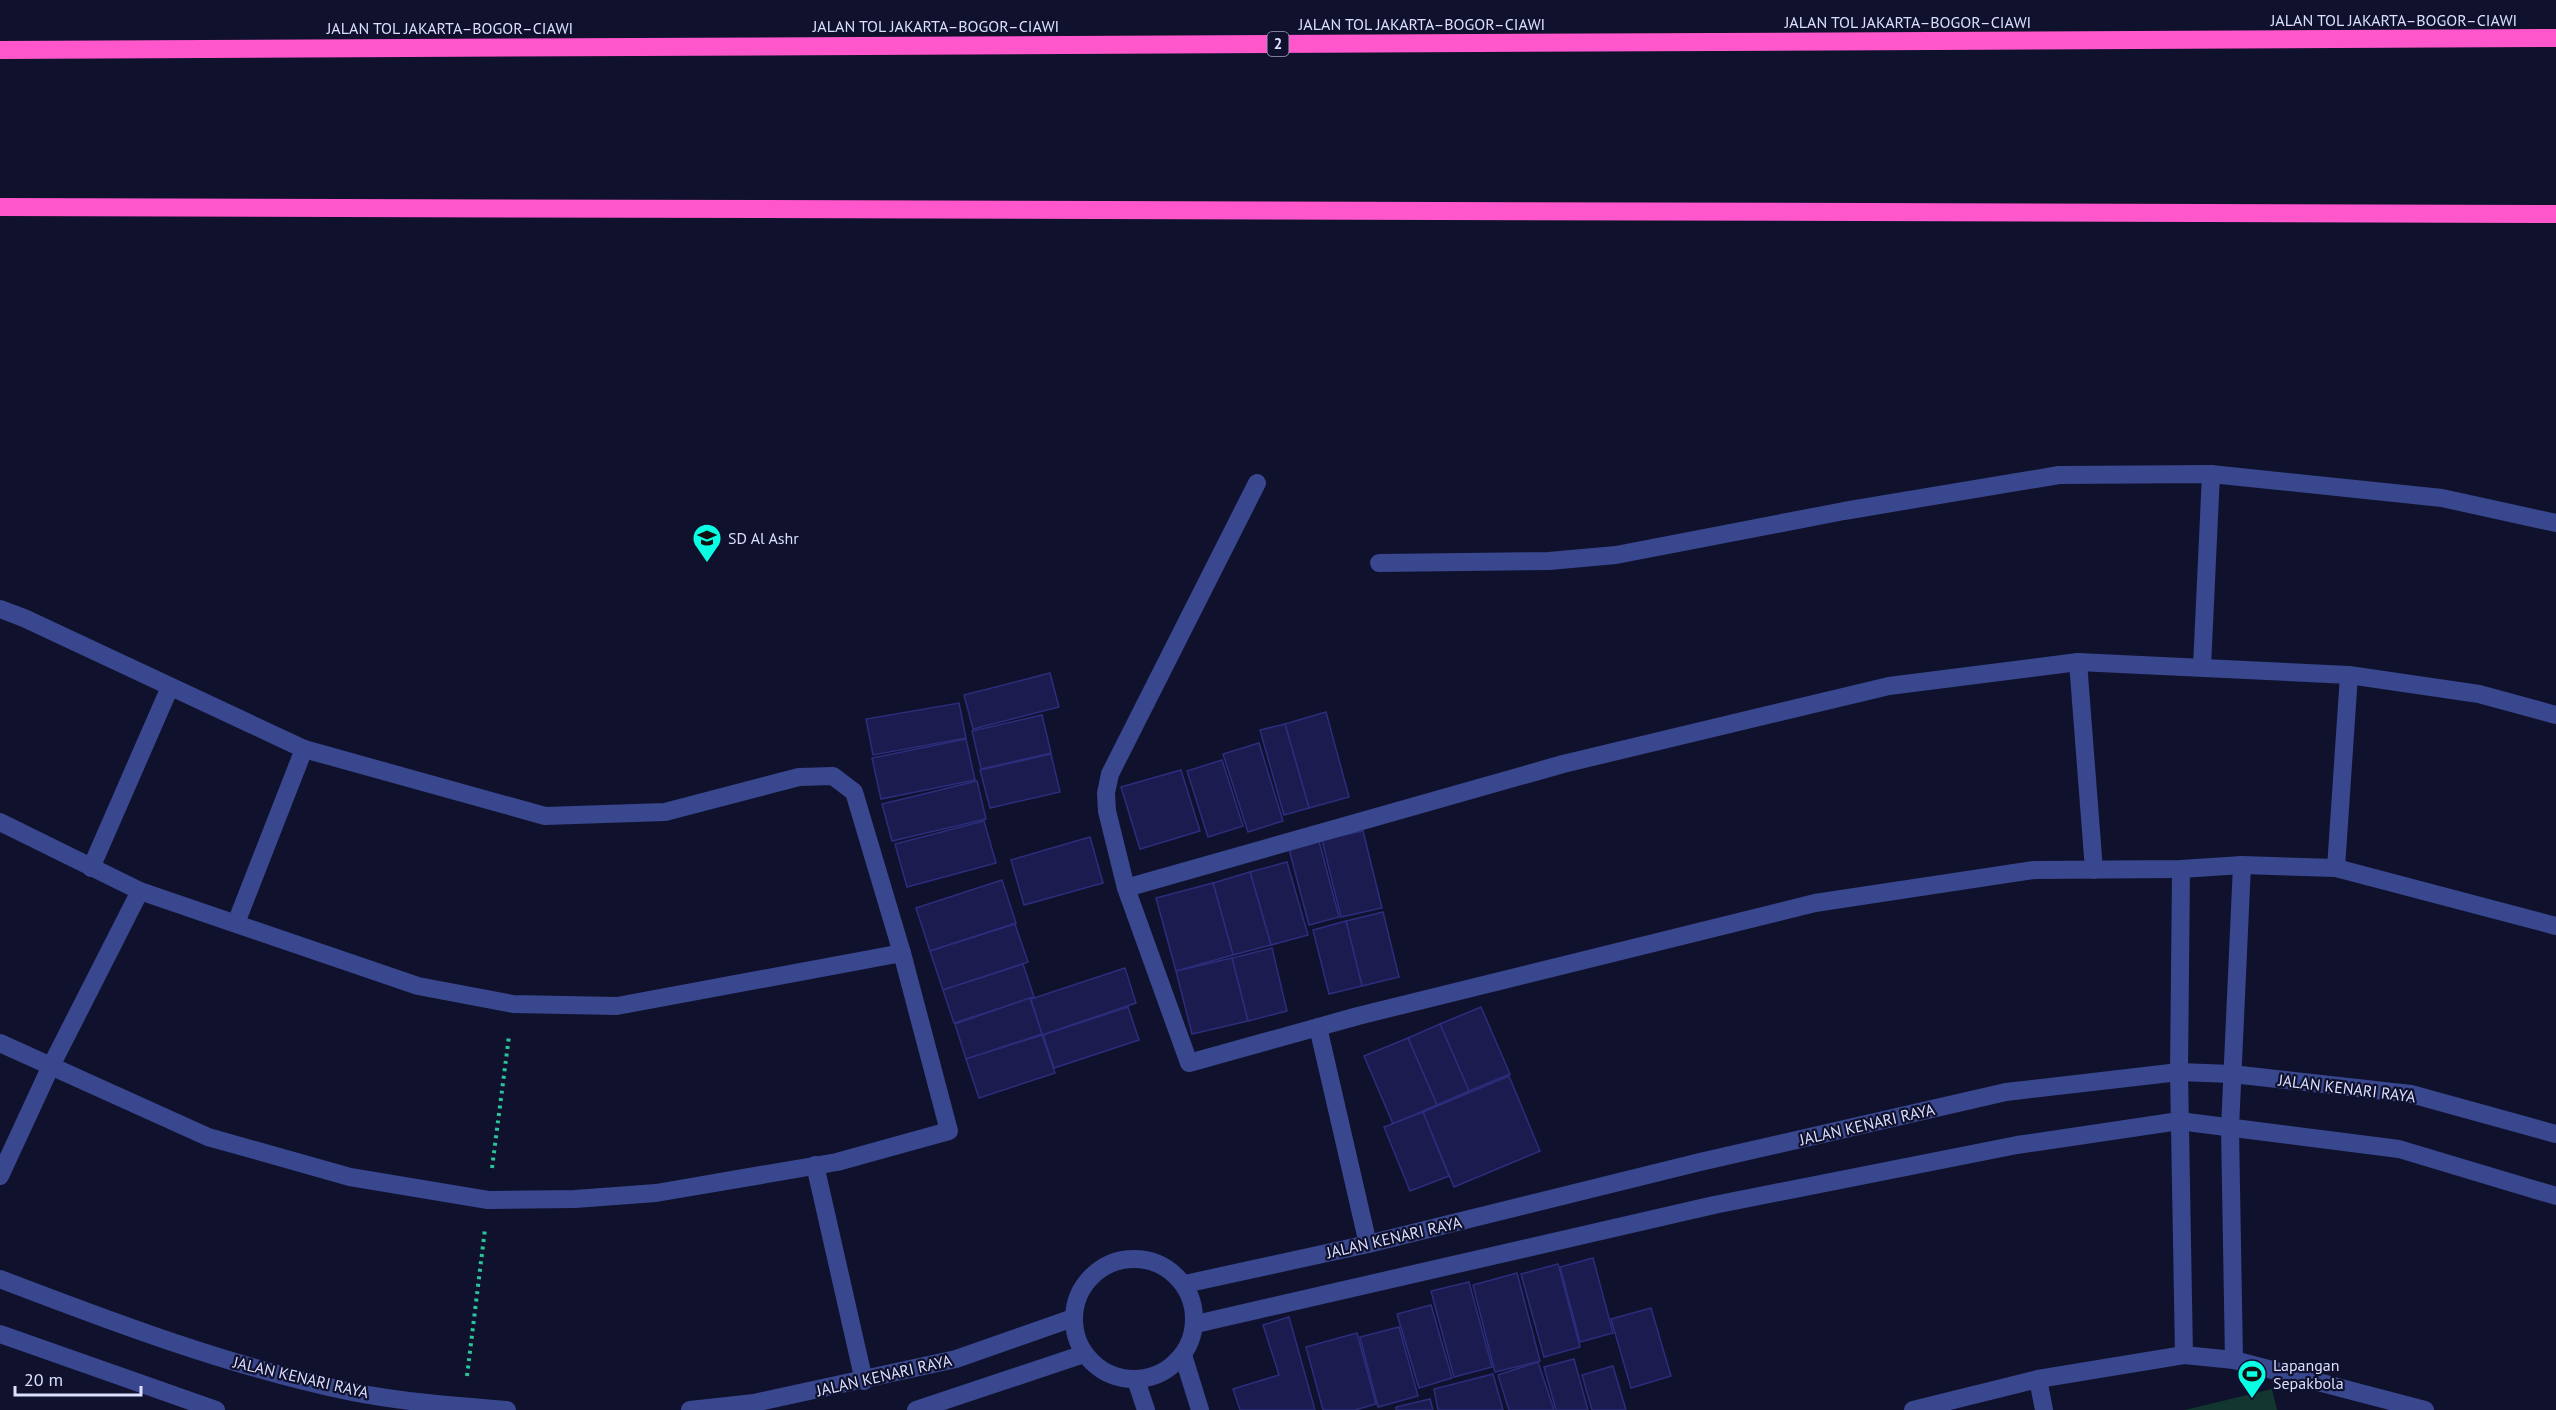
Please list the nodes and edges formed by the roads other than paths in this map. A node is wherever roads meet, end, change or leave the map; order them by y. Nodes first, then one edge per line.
1 (2556, 38) edge
2 (0, 50) edge
3 (0, 207) edge
4 (2556, 214) edge
5 (2211, 474) junction
6 (1257, 483) dead end
7 (2556, 523) edge
8 (1379, 563) dead end
9 (0, 609) edge
10 (2078, 662) junction
11 (2202, 667) junction
12 (2349, 675) junction
13 (170, 687) junction
14 (2556, 715) edge
15 (304, 749) junction
16 (0, 822) edge
17 (2242, 865) junction
18 (91, 868) junction
19 (2336, 868) junction
20 (2181, 869) junction
21 (2094, 870) junction
22 (1126, 888) junction
23 (140, 891) junction
24 (236, 923) junction
25 (2556, 926) edge
26 (902, 953) junction
27 (1318, 1027) junction
28 (0, 1043) edge
29 (50, 1068) junction
30 (2179, 1072) junction
31 (2232, 1074) junction
32 (2179, 1121) junction
33 (2230, 1128) junction
34 (2556, 1134) edge
35 (815, 1165) junction
36 (0, 1176) edge
37 (2556, 1196) edge
38 (1368, 1244) junction
39 (0, 1280) edge
40 (1185, 1284) junction
41 (1073, 1318) junction
42 (1196, 1324) junction
43 (0, 1334) edge
44 (1084, 1354) junction
45 (1183, 1355) junction
46 (2184, 1355) junction
47 (2234, 1360) junction
48 (2038, 1379) junction
49 (1136, 1380) junction
50 (864, 1381) junction
51 (2391, 1406) edge
52 (216, 1410) edge
53 (507, 1410) edge
54 (690, 1410) edge
55 (916, 1410) edge
56 (1146, 1410) edge
57 (1200, 1410) edge
58 (1913, 1410) edge
59 (2044, 1410) edge
60 (2425, 1410) edge

1 - 2 highway, JALAN TOL JAKARTA–BOGOR–CIAWI / 2
3 - 4 highway
5 - 7 street
5 - 8 street
5 - 11 street
6 - 22 street
9 - 13 street
10 - 11 street
10 - 21 street
10 - 22 street
11 - 12 street
12 - 14 street
12 - 19 street
13 - 15 street
13 - 18 street
15 - 24 street
15 - 26 street
16 - 18 street
17 - 19 street
17 - 20 street
17 - 31 street
18 - 23 street
19 - 25 street
20 - 21 street
20 - 30 street
21 - 27 street
22 - 27 street
23 - 24 street
23 - 29 street
24 - 26 street
26 - 35 street
27 - 38 street
28 - 29 street
29 - 35 street
29 - 36 street
30 - 31 street, JALAN KENARI RAYA
30 - 32 street
30 - 38 street, JALAN KENARI RAYA
31 - 33 street
31 - 34 street, JALAN KENARI RAYA
32 - 33 street
32 - 42 street
32 - 46 street
33 - 37 street
33 - 47 street
35 - 50 street
38 - 40 street, JALAN KENARI RAYA
39 - 53 street, JALAN KENARI RAYA
40 - 41 street
40 - 42 street
41 - 44 street
41 - 50 street, JALAN KENARI RAYA
42 - 45 street
43 - 52 street
44 - 49 street
44 - 55 street
45 - 49 street
45 - 57 street
46 - 47 street
46 - 48 street
47 - 51 street
48 - 58 street
48 - 59 street
49 - 56 street
50 - 54 street, JALAN KENARI RAYA
51 - 60 street

